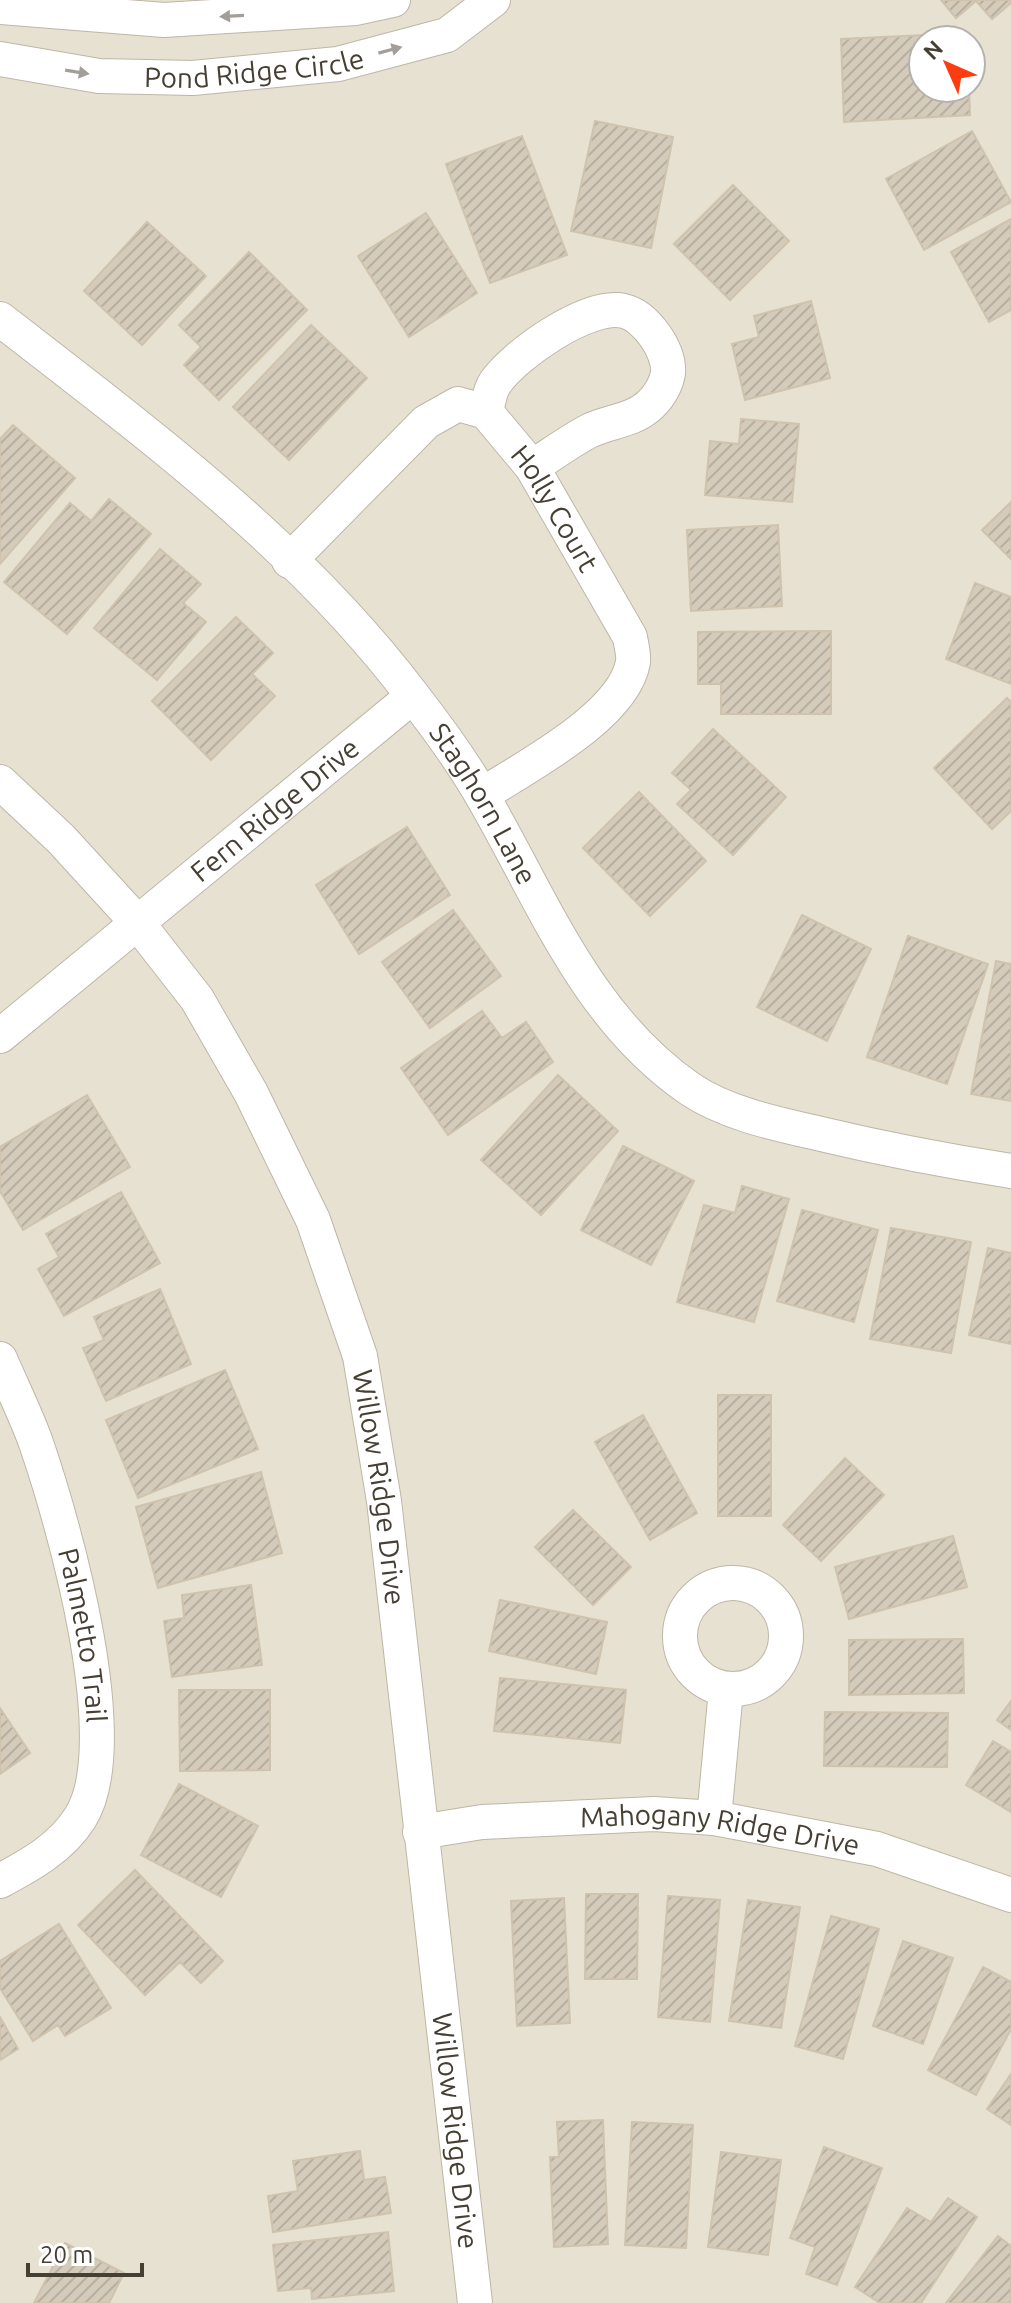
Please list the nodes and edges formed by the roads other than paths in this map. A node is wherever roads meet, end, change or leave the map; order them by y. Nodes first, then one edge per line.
1 (393, 0) edge
2 (493, 0) edge
3 (0, 7) edge
4 (0, 59) edge
5 (0, 319) edge
6 (486, 412) junction
7 (532, 467) junction
8 (289, 561) junction
9 (413, 696) junction
10 (0, 782) edge
11 (482, 795) junction
12 (136, 921) junction
13 (0, 1036) edge
14 (1011, 1171) edge
15 (0, 1359) edge
16 (726, 1690) dead end
17 (714, 1818) junction
18 (420, 1832) junction
19 (0, 1881) edge
20 (1011, 1895) edge
21 (475, 2303) edge

1 -> 3 street, Pond Ridge Circle
4 -> 2 street, Pond Ridge Circle
5 - 8 street, Staghorn Lane
6 - 7 street, Holly Court
6 - 7 street
6 - 8 street
7 - 11 street, Holly Court
8 - 9 street, Staghorn Lane
9 - 11 street, Staghorn Lane
9 - 12 street, Fern Ridge Drive
10 - 12 street, Willow Ridge Drive
11 - 14 street, Staghorn Lane
12 - 13 street, Fern Ridge Drive
12 - 18 street, Willow Ridge Drive
15 - 19 street, Palmetto Trail
16 - 17 street
17 - 18 street, Mahogany Ridge Drive
17 - 20 street, Mahogany Ridge Drive
18 - 21 street, Willow Ridge Drive

